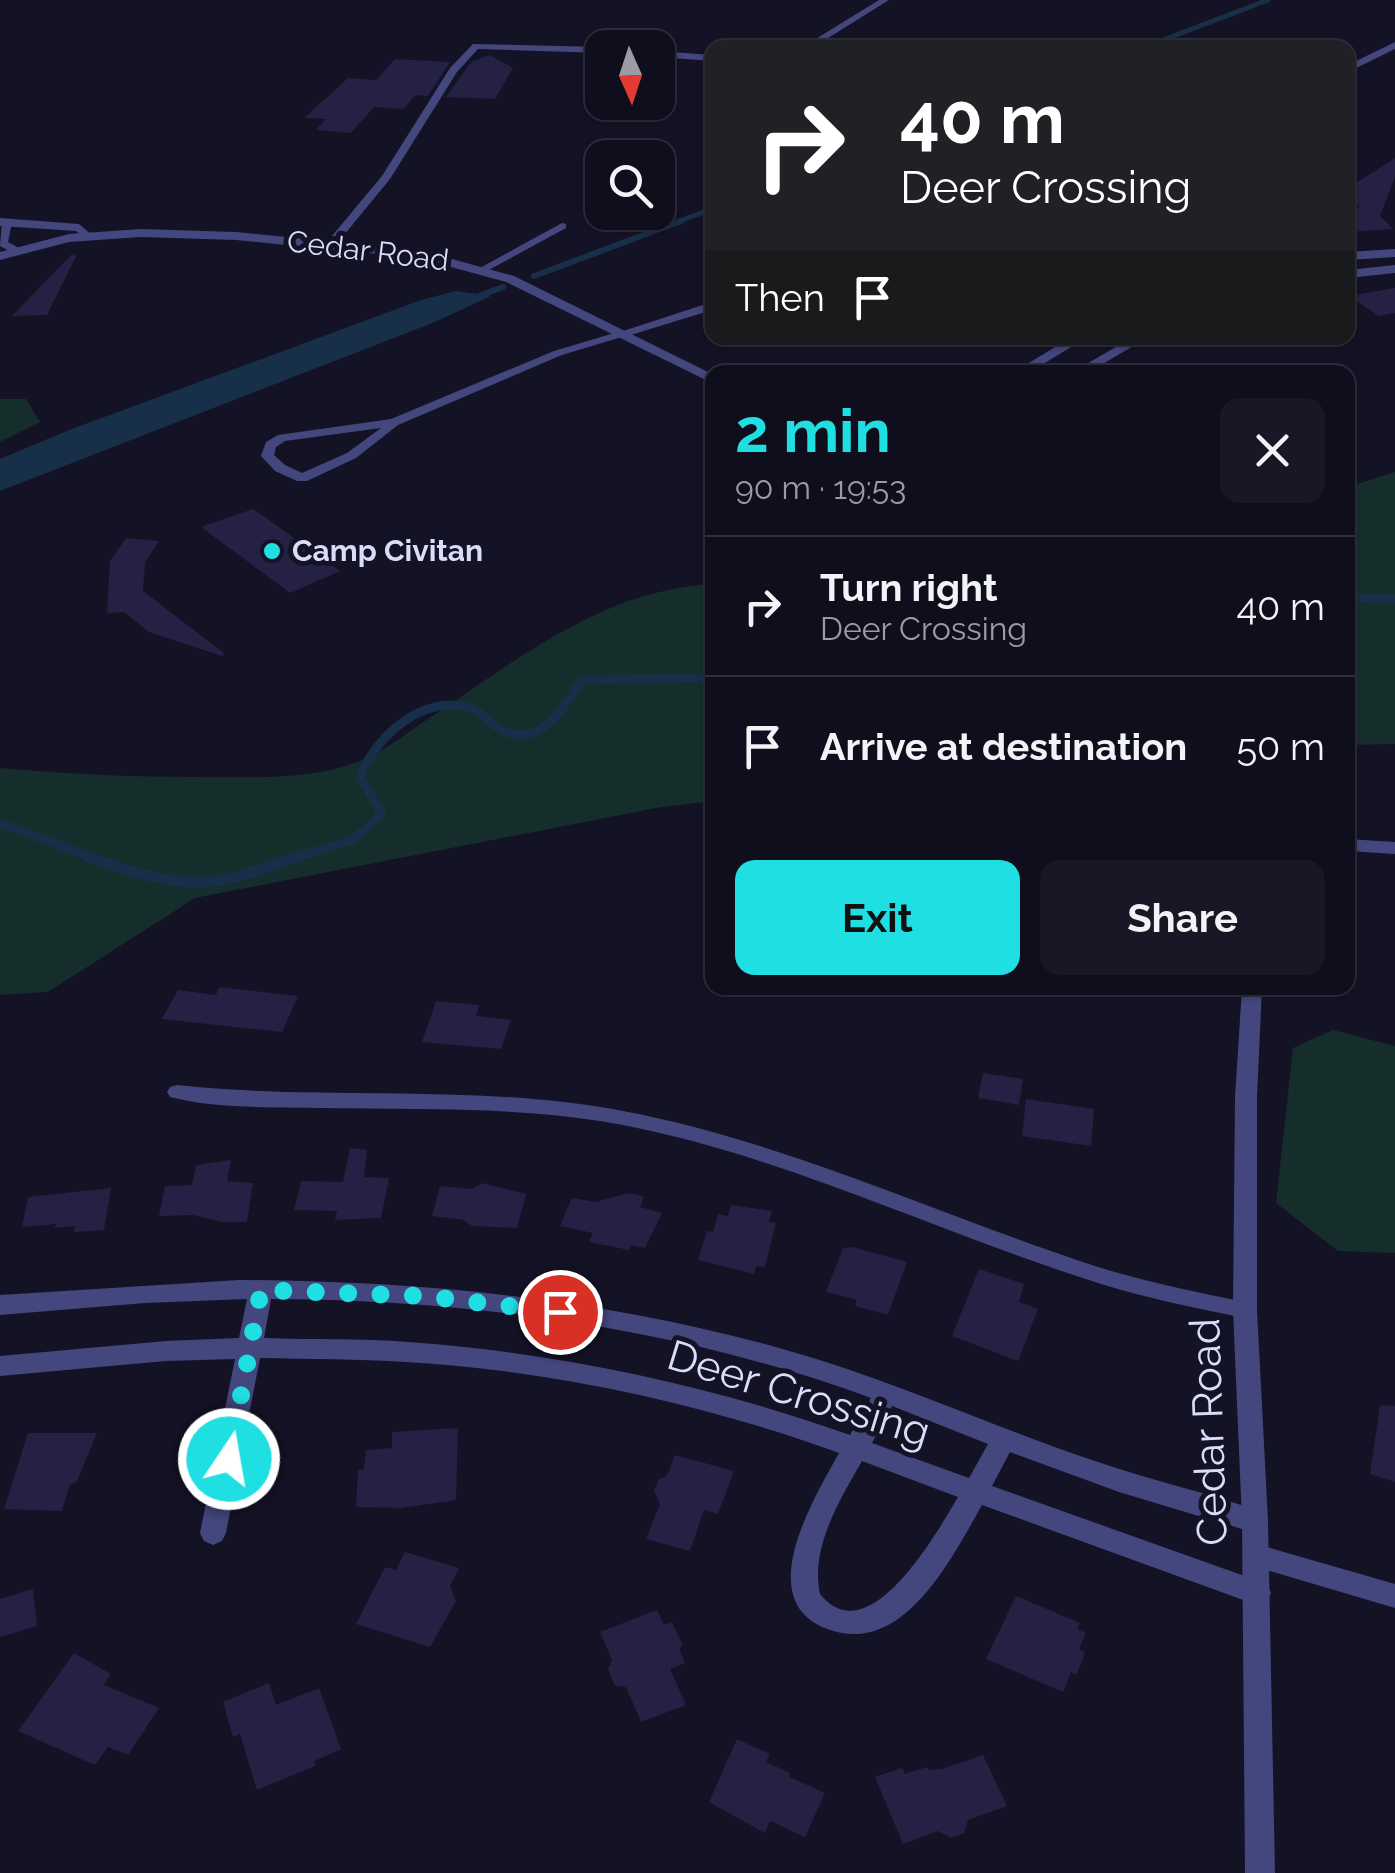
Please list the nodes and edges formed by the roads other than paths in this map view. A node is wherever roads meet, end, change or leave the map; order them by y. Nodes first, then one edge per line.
1 (885, 0) edge
2 (819, 40) edge
3 (1395, 44) edge
4 (585, 49) edge
5 (675, 55) edge
6 (705, 57) edge
7 (1355, 64) edge
8 (4, 222) edge
9 (562, 226) dead end
10 (86, 236) junction
11 (331, 244) junction
12 (18, 251) junction
13 (1395, 252) edge
14 (1355, 255) edge
15 (0, 256) edge
16 (483, 269) junction
17 (1395, 269) edge
18 (1355, 273) edge
19 (705, 308) edge
20 (621, 334) junction
21 (1068, 345) edge
22 (1128, 345) edge
23 (1033, 365) edge
24 (1092, 365) edge
25 (705, 376) edge
26 (394, 422) junction
27 (1355, 845) edge
28 (1395, 848) edge
29 (1252, 995) edge
30 (178, 1092) dead end
31 (261, 1290) junction
32 (0, 1305) edge
33 (1245, 1310) junction
34 (252, 1348) junction
35 (0, 1366) edge
36 (886, 1393) junction
37 (1005, 1437) junction
38 (860, 1448) junction
39 (976, 1493) junction
40 (1255, 1521) junction
41 (213, 1534) dead end
42 (1256, 1556) junction
43 (1257, 1593) junction
44 (1395, 1596) edge
45 (1260, 1873) edge

1 - 2 lane
3 - 7 street
4 - 11 lane
5 - 6 lane
8 - 10 street
8 - 12 lane
9 - 16 lane
10 - 11 street, Cedar Road
10 - 12 street, Cedar Road
11 - 16 street, Cedar Road
12 - 15 street, Cedar Road
13 - 14 street
16 - 20 street, Cedar Road
17 - 18 street
19 - 20 street
20 - 25 street, Cedar Road
20 - 26 lane
21 - 23 street
22 - 24 street
26 - 26 lane
27 - 28 street
29 - 33 street, Cedar Road
30 - 33 lane
31 - 32 street, Deer Crossing
31 - 34 street
31 - 36 street, Deer Crossing
33 - 40 street, Cedar Road
34 - 35 street, Deer Crossing
34 - 38 street, Deer Crossing
34 - 41 street
36 - 37 street, Deer Crossing
36 - 38 street
37 - 39 street
37 - 40 street, Deer Crossing
38 - 39 street, Deer Crossing
38 - 39 street
39 - 43 street, Deer Crossing
40 - 42 street, Cedar Road
42 - 43 street, Cedar Road
42 - 44 street
43 - 45 street, Cedar Road

